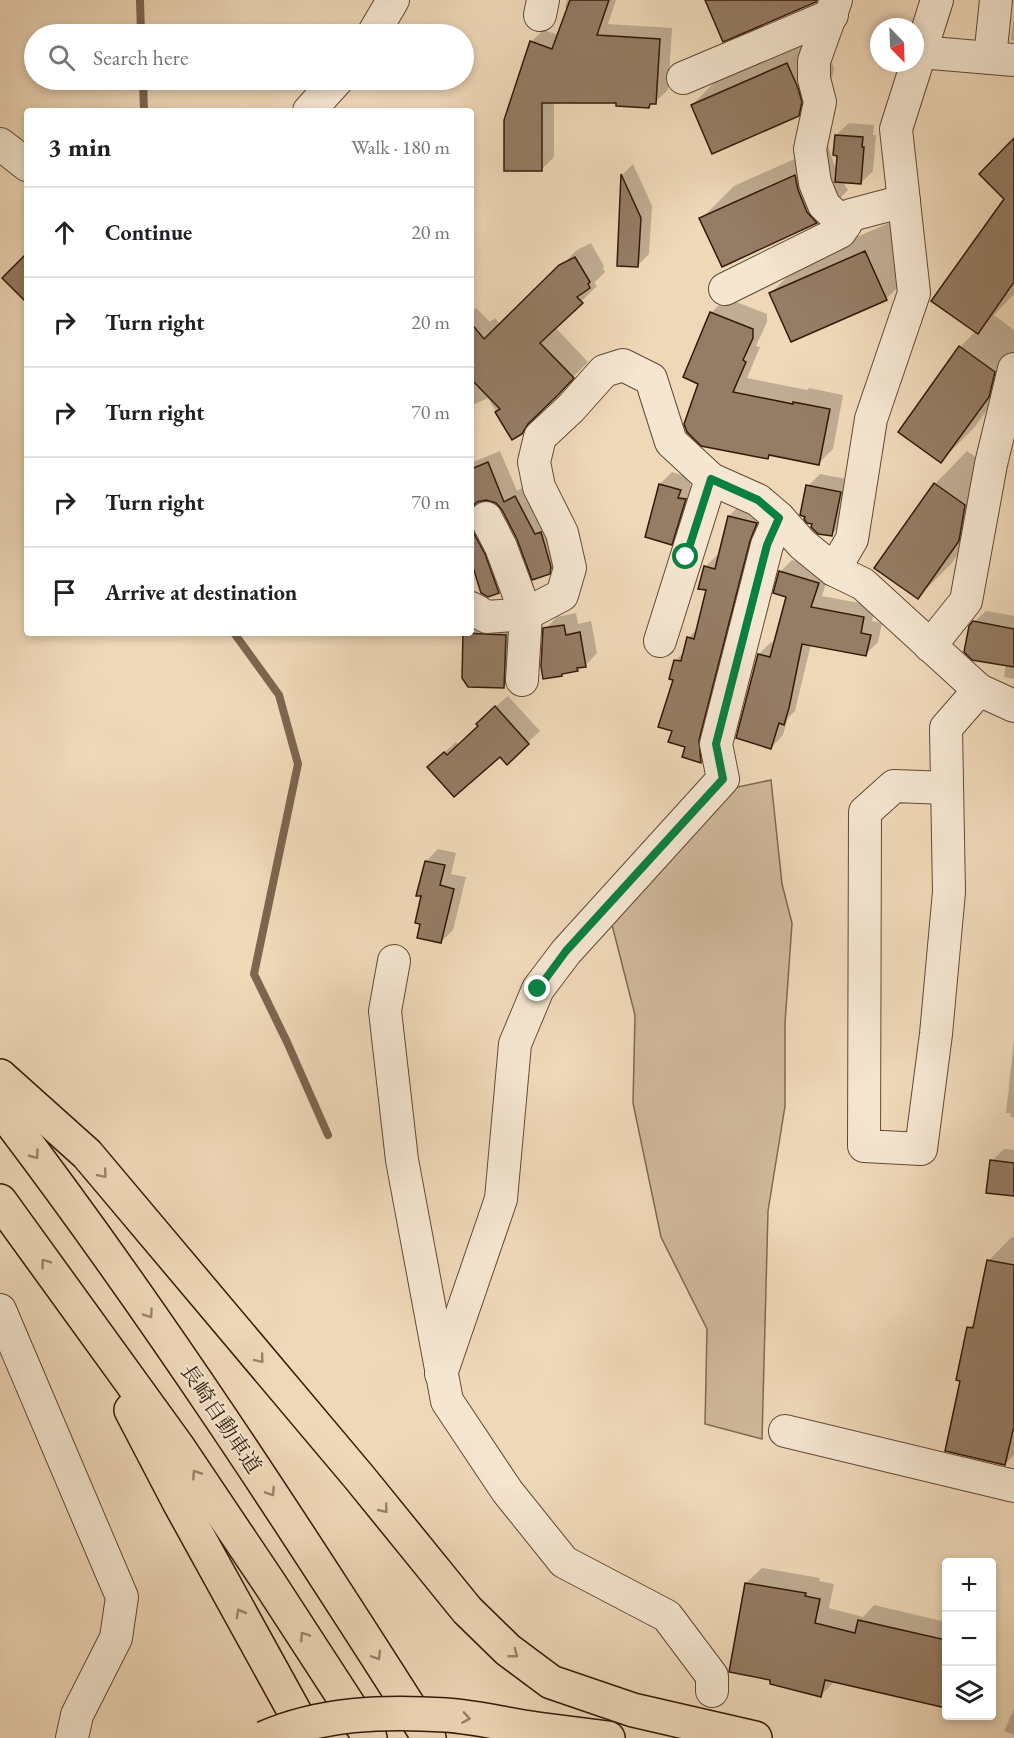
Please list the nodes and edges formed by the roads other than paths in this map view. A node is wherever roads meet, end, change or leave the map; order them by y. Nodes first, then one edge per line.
1 (393, 0) edge
2 (937, 0) edge
3 (996, 0) edge
4 (834, 7) edge
5 (379, 24) edge
6 (924, 40) edge
7 (924, 52) edge
8 (1002, 59) edge
9 (914, 72) edge
10 (683, 78) dead end
11 (327, 90) edge
12 (312, 108) edge
13 (0, 144) edge
14 (24, 163) edge
15 (904, 201) junction
16 (844, 225) junction
17 (725, 289) dead end
18 (1014, 369) edge
19 (711, 479) junction
20 (486, 518) dead end
21 (779, 518) junction
22 (834, 570) junction
23 (474, 610) edge
24 (526, 614) junction
25 (660, 641) dead end
26 (930, 646) junction
27 (522, 680) dead end
28 (979, 690) junction
29 (1014, 706) edge
30 (948, 788) junction
31 (394, 961) dead end
32 (0, 1076) edge
33 (0, 1108) edge
34 (0, 1201) edge
35 (0, 1310) edge
36 (79, 1310) junction
37 (441, 1374) junction
38 (785, 1431) dead end
39 (1014, 1486) edge
40 (712, 1691) dead end
41 (72, 1738) edge
42 (264, 1738) edge
43 (309, 1738) edge
44 (370, 1738) edge
45 (429, 1738) edge
46 (608, 1738) edge
47 (733, 1738) edge
48 (753, 1738) edge

1 - 5 street
2 - 6 street
3 - 8 street
4 - 10 street
4 - 16 street
7 - 8 street
9 - 15 street
11 - 12 street
13 - 14 street
15 - 16 street
15 - 22 street
16 - 17 street
18 - 26 street
19 - 21 street
19 - 24 street
19 - 25 street
20 - 24 street
21 - 22 street
21 - 37 street
22 - 26 street
23 - 24 street
24 - 27 street
26 - 28 street
28 - 29 street
28 - 30 street
30 - 30 street
31 - 37 street
32 -> 48 highway
33 -> 45 highway, 長崎自動車道
36 -> 34 highway
35 - 41 street
43 -> 36 highway
44 -> 36 highway
37 - 40 street
38 - 39 street
42 -> 46 highway, bridge
47 - 48 highway

